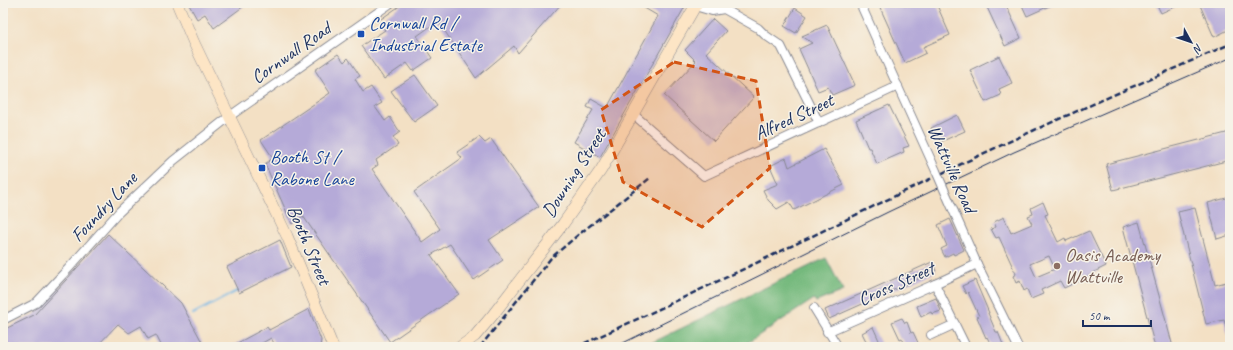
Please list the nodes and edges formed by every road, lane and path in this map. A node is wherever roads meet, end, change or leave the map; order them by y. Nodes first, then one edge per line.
1 (177, 3) edge
2 (391, 3) edge
3 (860, 3) edge
4 (696, 4) edge
5 (898, 86) junction
6 (633, 114) junction
7 (230, 116) junction
8 (819, 123) junction
9 (977, 264) junction
10 (935, 284) junction
11 (814, 308) dead end
12 (3, 320) edge
13 (955, 324) junction
14 (827, 332) junction
15 (932, 335) dead end
16 (333, 347) edge
17 (460, 347) edge
18 (838, 347) edge
19 (966, 347) edge
20 (1018, 347) edge

1 - 7 street, Booth Street
2 - 7 street, Cornwall Road
3 - 5 street, Wattville Road
4 - 6 street, Downing Street
4 - 8 street
5 - 8 street, Alfred Street
5 - 9 street, Wattville Road, bridge
6 - 8 street, Alfred Street
6 - 17 street, Downing Street
7 - 12 street, Foundry Lane
7 - 16 street, Booth Street
9 - 10 street, Cross Street
9 - 20 street, Wattville Road
10 - 13 street
10 - 14 street, Cross Street
11 - 14 street
13 - 15 street
13 - 19 street
14 - 18 street

